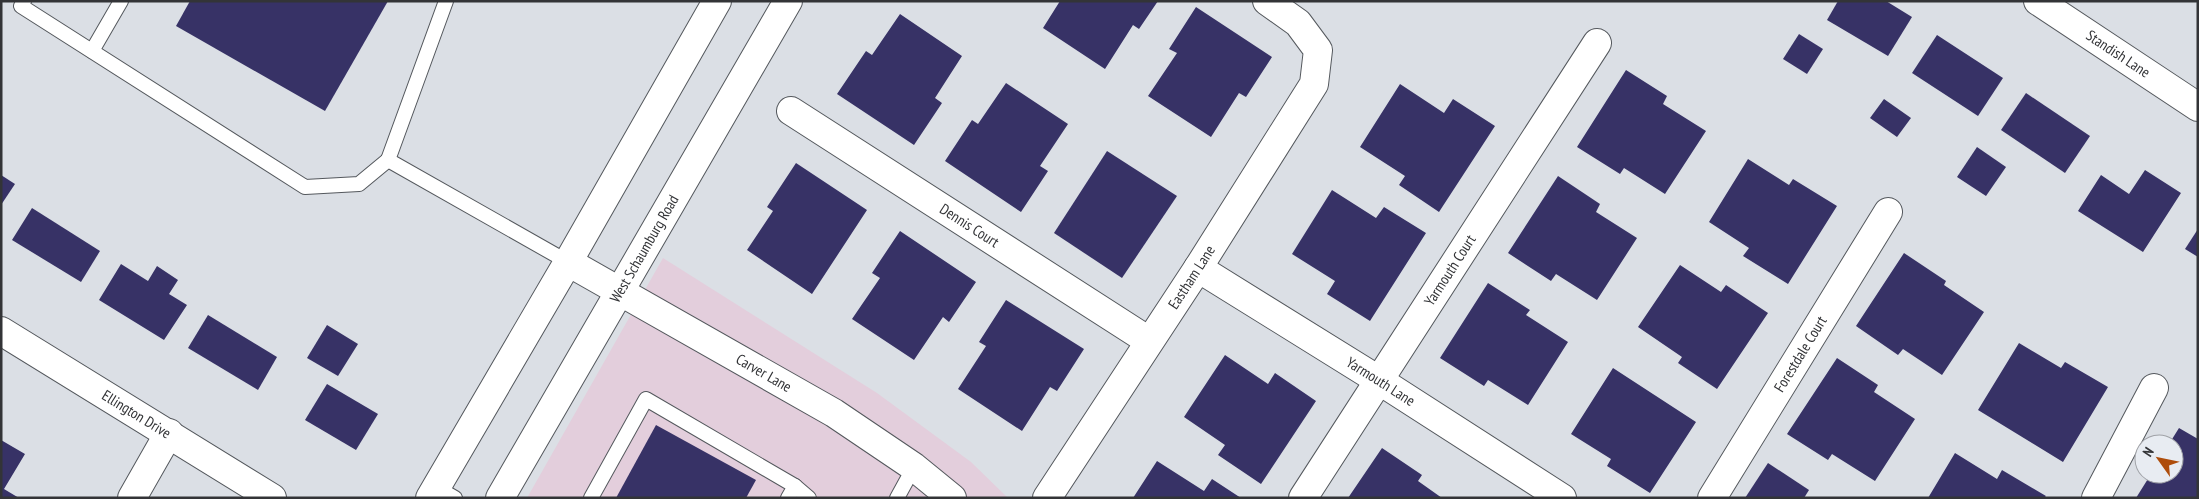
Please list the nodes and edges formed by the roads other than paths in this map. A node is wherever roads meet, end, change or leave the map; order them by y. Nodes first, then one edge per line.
1 (24, 1) edge
2 (121, 1) edge
3 (446, 1) edge
4 (717, 1) edge
5 (788, 1) edge
6 (1266, 1) edge
7 (2038, 1) edge
8 (1597, 43) dead end
9 (92, 52) junction
10 (2198, 107) edge
11 (791, 111) dead end
12 (388, 160) junction
13 (1888, 212) dead end
14 (568, 262) junction
15 (1198, 268) junction
16 (620, 290) junction
17 (1, 331) edge
18 (1149, 341) junction
19 (1380, 381) junction
20 (2154, 388) dead end
21 (169, 433) junction
22 (914, 467) junction
23 (792, 492) edge
24 (440, 494) edge
25 (132, 498) edge
26 (272, 498) edge
27 (500, 498) edge
28 (591, 498) edge
29 (809, 498) edge
30 (897, 498) edge
31 (952, 498) edge
32 (1047, 498) edge
33 (1304, 498) edge
34 (1562, 498) edge
35 (1712, 498) edge
36 (2096, 498) edge

1 - 9 lane
2 - 9 lane
3 - 12 lane
4 - 14 street
5 - 16 street, West Schaumburg Road
6 - 15 street, Eastham Lane
7 - 10 street, Standish Lane
8 - 19 street, Yarmouth Court
9 - 12 lane
11 - 18 street, Dennis Court
12 - 14 lane
13 - 35 street, Forestdale Court
14 - 16 street, Carver Lane
14 - 24 street
15 - 18 street, Eastham Lane
15 - 19 street, Yarmouth Lane
16 - 22 street, Carver Lane
16 - 27 street, West Schaumburg Road
17 - 21 street, Ellington Drive
18 - 32 street, Eastham Lane
19 - 33 street, Yarmouth Court
19 - 34 street, Yarmouth Lane
20 - 36 street
21 - 25 street
21 - 26 street, Ellington Drive
22 - 30 lane
22 - 31 street, Carver Lane
23 - 28 lane
23 - 29 lane

